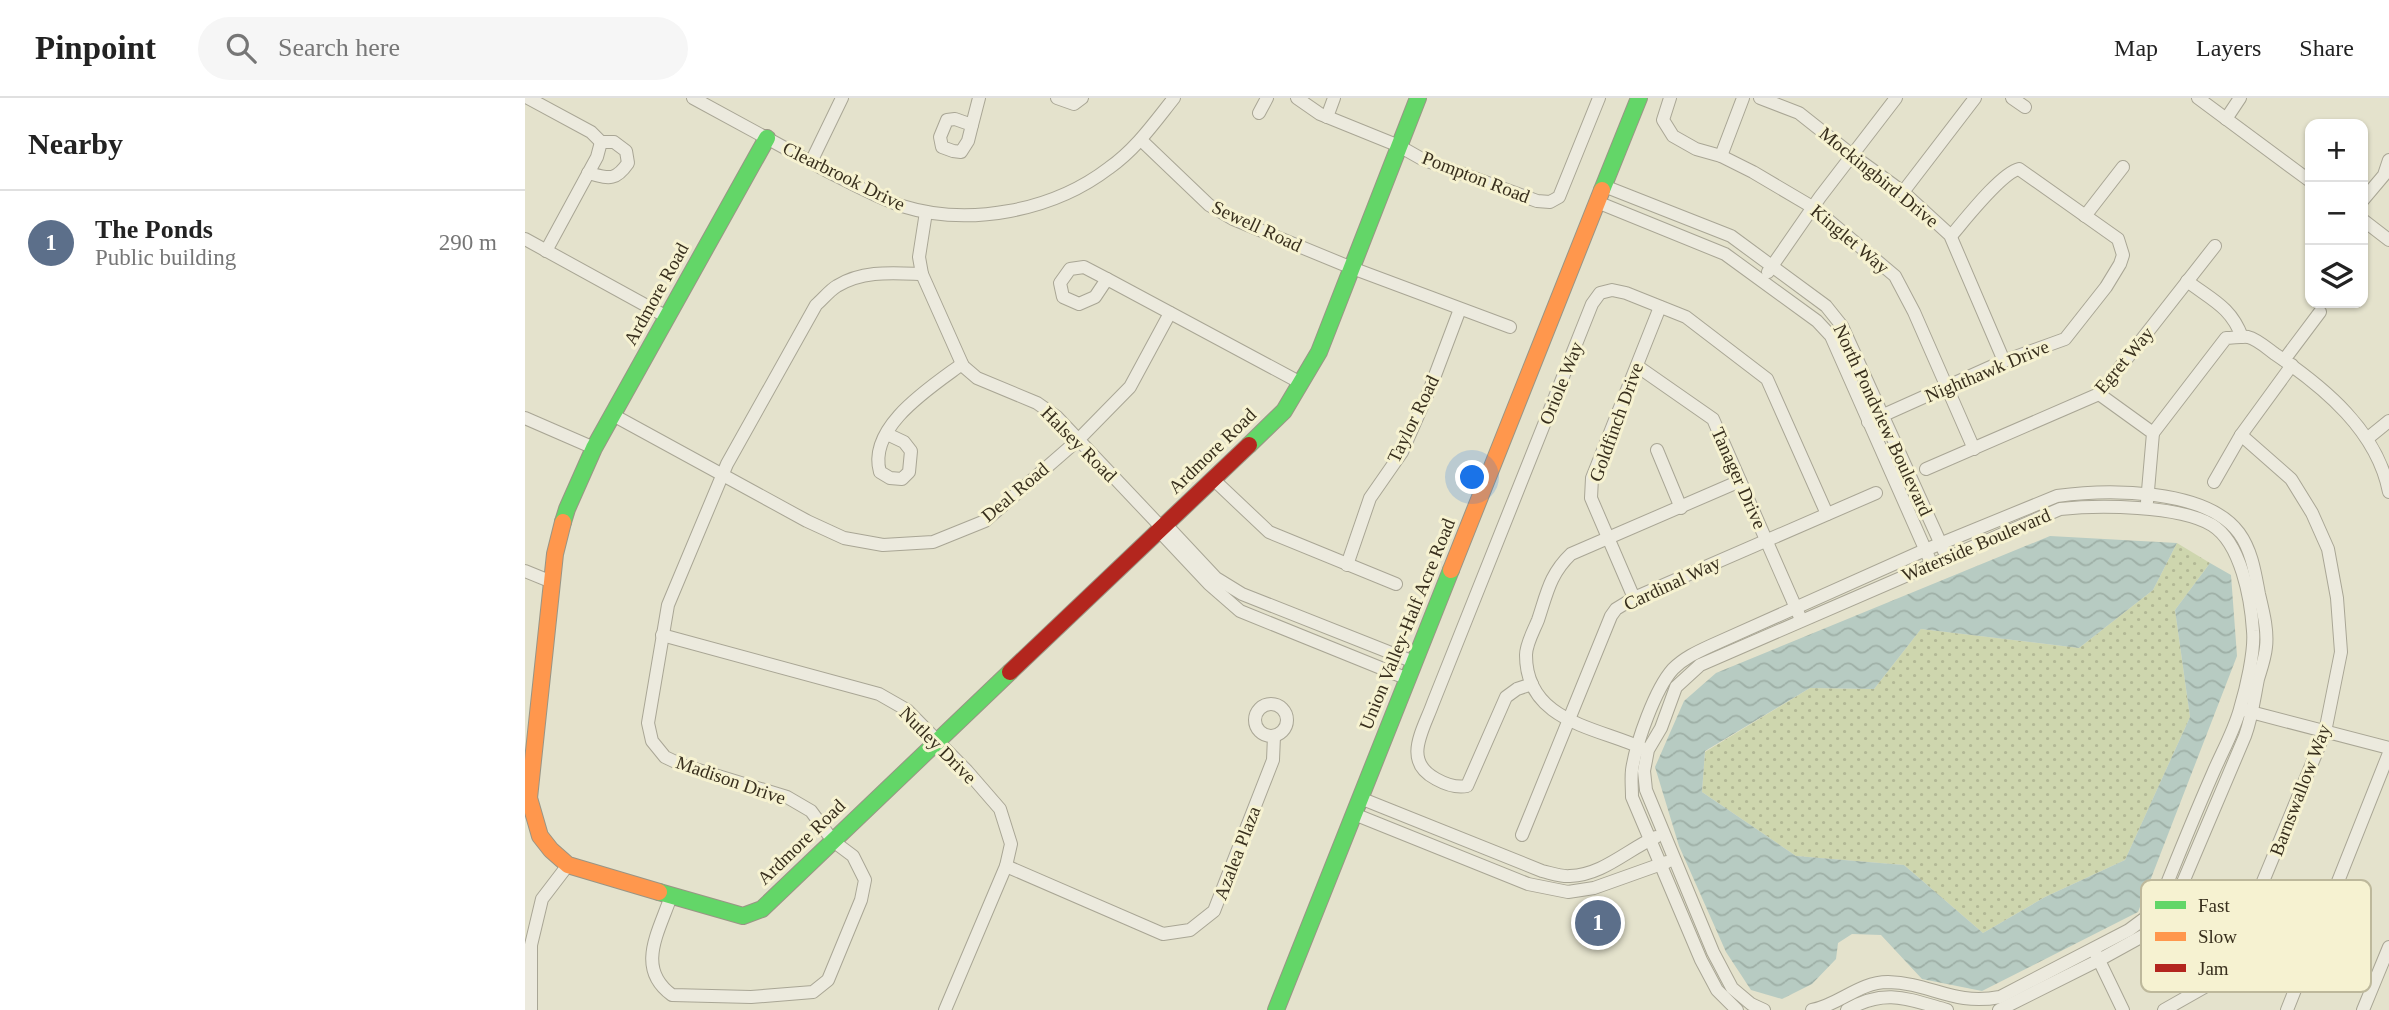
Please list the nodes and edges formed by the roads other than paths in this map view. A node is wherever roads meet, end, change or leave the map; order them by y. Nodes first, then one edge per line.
1 (528, 98) edge
2 (842, 98) edge
3 (979, 98) edge
4 (1057, 98) edge
5 (1082, 98) edge
6 (1174, 98) edge
7 (1267, 98) edge
8 (1297, 98) edge
9 (1334, 98) edge
10 (1418, 98) edge
11 (1598, 98) edge
12 (1639, 98) edge
13 (1669, 98) edge
14 (1743, 98) edge
15 (1760, 98) edge
16 (1896, 98) edge
17 (1975, 98) edge
18 (2012, 98) edge
19 (2198, 98) edge
20 (2240, 98) edge
21 (702, 100) edge
22 (2025, 107) dead end
23 (1259, 113) dead end
24 (1327, 117) junction
25 (2226, 119) junction
26 (972, 125) dead end
27 (767, 138) junction
28 (1141, 140) junction
29 (601, 142) junction
30 (1399, 146) junction
31 (1852, 155) junction
32 (1721, 156) junction
33 (2389, 160) edge
34 (811, 162) junction
35 (2123, 167) dead end
36 (588, 173) junction
37 (2305, 177) edge
38 (1604, 186) junction
39 (1903, 192) junction
40 (2368, 194) edge
41 (1597, 202) junction
42 (1814, 208) junction
43 (1663, 210) junction
44 (926, 212) junction
45 (2085, 216) junction
46 (2368, 224) edge
47 (1655, 226) junction
48 (1951, 236) junction
49 (525, 239) edge
50 (2389, 240) edge
51 (2215, 246) dead end
52 (546, 251) junction
53 (1773, 266) junction
54 (1352, 268) junction
55 (922, 274) junction
56 (1107, 279) dead end
57 (1763, 280) junction
58 (2187, 281) junction
59 (1660, 307) junction
60 (1460, 309) junction
61 (2320, 312) dead end
62 (1170, 313) junction
63 (667, 317) junction
64 (1510, 327) dead end
65 (2242, 337) junction
66 (2004, 361) junction
67 (2288, 363) junction
68 (962, 364) junction
69 (1637, 366) junction
70 (1301, 383) junction
71 (1947, 387) junction
72 (2099, 394) junction
73 (613, 415) junction
74 (1882, 416) junction
75 (525, 418) edge
76 (2389, 421) edge
77 (1868, 422) junction
78 (2153, 433) junction
79 (887, 434) dead end
80 (2241, 435) junction
81 (2368, 438) junction
82 (1078, 440) junction
83 (594, 449) junction
84 (1974, 449) junction
85 (1657, 450) dead end
86 (1926, 469) dead end
87 (723, 475) junction
88 (1213, 479) junction
89 (1740, 481) junction
90 (2214, 482) dead end
91 (2389, 492) edge
92 (1876, 493) dead end
93 (2148, 495) junction
94 (1681, 508) junction
95 (2147, 509) junction
96 (1827, 514) junction
97 (1162, 528) junction
98 (1607, 538) junction
99 (1766, 541) junction
100 (1941, 544) junction
101 (1926, 550) junction
102 (1947, 558) junction
103 (1932, 564) junction
104 (1347, 565) junction
105 (525, 571) edge
106 (552, 582) junction
107 (1396, 584) dead end
108 (1634, 598) junction
109 (1795, 608) junction
110 (1801, 622) junction
111 (1337, 632) junction
112 (662, 635) junction
113 (1332, 649) junction
114 (1414, 662) junction
115 (1408, 679) junction
116 (1532, 684) junction
117 (2247, 711) junction
118 (1568, 720) junction
119 (2325, 732) junction
120 (1274, 736) dead end
121 (938, 742) junction
122 (1642, 748) junction
123 (2389, 750) edge
124 (1360, 798) junction
125 (1354, 814) junction
126 (1663, 834) junction
127 (1522, 835) dead end
128 (1649, 840) junction
129 (832, 841) junction
130 (1674, 859) junction
131 (568, 865) junction
132 (1661, 865) junction
133 (1006, 866) junction
134 (2169, 880) edge
135 (2184, 880) edge
136 (2264, 880) edge
137 (2338, 880) edge
138 (671, 896) junction
139 (2141, 922) edge
140 (2141, 937) edge
141 (2093, 947) junction
142 (2389, 947) edge
143 (2099, 960) junction
144 (2371, 991) edge
145 (2196, 992) edge
146 (2294, 992) edge
147 (2370, 992) edge
148 (1834, 1007) edge
149 (531, 1010) edge
150 (945, 1010) edge
151 (1276, 1010) edge
152 (1737, 1010) edge
153 (1764, 1010) edge
154 (1812, 1010) edge
155 (1847, 1010) edge
156 (1947, 1010) edge
157 (1999, 1010) edge
158 (2123, 1010) edge
159 (2164, 1010) edge
160 (2287, 1010) edge
161 (2363, 1010) edge

1 - 29 street
2 - 34 street
3 - 26 street
4 - 5 street
6 - 28 street, Clearbrook Drive
7 - 23 street
8 - 24 street, Pompton Road
9 - 24 street
10 - 30 street, Ardmore Road
11 - 30 street, Pompton Road
12 - 38 street, Union Valley-Half Acre Road
13 - 32 street, Kinglet Way
14 - 32 street
15 - 31 street, Mockingbird Drive
16 - 31 street
17 - 39 street
18 - 22 street
19 - 25 street
20 - 25 street
21 - 27 street, Clearbrook Drive
24 - 30 street, Pompton Road
25 - 37 street
27 - 34 street, Clearbrook Drive
27 - 63 street, Ardmore Road
28 - 44 street, Clearbrook Drive
28 - 54 street, Sewell Road
29 - 36 street
29 - 36 street
30 - 54 street, Ardmore Road
31 - 39 street, Mockingbird Drive
31 - 42 street
32 - 42 street, Kinglet Way
33 - 40 street
34 - 44 street, Clearbrook Drive
35 - 45 street
36 - 52 street
38 - 41 street, Union Valley-Half Acre Road
38 - 43 street, North Pondview Boulevard
39 - 48 street, Mockingbird Drive
41 - 47 street, North Pondview Boulevard
41 - 114 street, Union Valley-Half Acre Road
42 - 53 street
42 - 71 street, Kinglet Way
43 - 47 street
43 - 53 street, North Pondview Boulevard
44 - 55 street
45 - 48 street, Nighthawk Drive
45 - 66 street, Nighthawk Drive
46 - 50 street
47 - 57 street, North Pondview Boulevard
48 - 66 street, Mockingbird Drive
49 - 52 street
51 - 58 street, Egret Way
52 - 63 street
53 - 57 street
53 - 74 street, North Pondview Boulevard
54 - 60 street, Sewell Road
54 - 70 street, Ardmore Road
55 - 68 street
55 - 87 street, Madison Drive
56 - 62 street
57 - 77 street, North Pondview Boulevard
58 - 65 street
58 - 72 street, Egret Way
59 - 69 street, Goldfinch Drive
59 - 96 street, Oriole Way
59 - 116 street, Oriole Way
60 - 64 street, Sewell Road
60 - 104 street, Taylor Road
61 - 67 street
62 - 70 street
62 - 82 street, Deal Road
63 - 73 street, Ardmore Road
65 - 67 street
65 - 78 street
66 - 71 street, Nighthawk Drive
67 - 80 street
67 - 81 street
68 - 79 street
68 - 82 street, Halsey Road
69 - 89 street, Tanager Drive
69 - 98 street, Goldfinch Drive
70 - 88 street, Ardmore Road
71 - 74 street, Nighthawk Drive
71 - 84 street, Kinglet Way
72 - 78 street
72 - 84 street, Egret Way
73 - 83 street, Ardmore Road
73 - 87 street, Deal Road
74 - 77 street, Nighthawk Drive
74 - 100 street, North Pondview Boulevard
75 - 83 street
76 - 81 street
77 - 101 street, North Pondview Boulevard
78 - 93 street
80 - 90 street
80 - 119 street, Barnswallow Way
81 - 91 street
82 - 87 street, Deal Road
82 - 97 street, Halsey Road
83 - 106 street, Ardmore Road
84 - 86 street, Egret Way
85 - 94 street
87 - 112 street, Madison Drive
88 - 97 street, Ardmore Road
88 - 104 street
89 - 94 street
89 - 99 street, Tanager Drive
92 - 96 street, Cardinal Way
93 - 95 street
93 - 100 street, Waterside Boulevard
93 - 117 street, Waterside Boulevard
94 - 98 street
95 - 102 street, Waterside Boulevard
95 - 117 street, Waterside Boulevard
96 - 99 street, Cardinal Way
97 - 111 street, Halsey Road
97 - 113 street, Halsey Road
97 - 121 street, Ardmore Road
98 - 108 street, Goldfinch Drive
98 - 116 street
99 - 108 street, Cardinal Way
99 - 109 street, Tanager Drive
100 - 101 street, Waterside Boulevard
100 - 102 street, North Pondview Boulevard
101 - 103 street, North Pondview Boulevard
101 - 109 street, Waterside Boulevard
102 - 103 street, Waterside Boulevard
103 - 110 street, Waterside Boulevard
104 - 107 street
105 - 106 street
106 - 131 street, Ardmore Road
108 - 118 street, Cardinal Way
109 - 110 street, Tanager Drive
109 - 122 street, Waterside Boulevard
110 - 122 street, Waterside Boulevard
111 - 113 street
111 - 114 street, Halsey Road
112 - 121 street, Nutley Drive
112 - 129 street, Madison Drive
113 - 115 street, Halsey Road
114 - 115 street, Union Valley-Half Acre Road
115 - 124 street, Union Valley-Half Acre Road
116 - 118 street
117 - 119 street
117 - 134 street, Waterside Boulevard
117 - 135 street, Waterside Boulevard
118 - 122 street
118 - 127 street, Cardinal Way
119 - 123 street
119 - 136 street, Barnswallow Way
120 - 133 street, Azalea Plaza
121 - 129 street, Ardmore Road
121 - 133 street, Nutley Drive
122 - 126 street, Waterside Boulevard
122 - 128 street, Waterside Boulevard
123 - 137 street
124 - 125 street, Union Valley-Half Acre Road
124 - 128 street
125 - 132 street
125 - 151 street, Union Valley-Half Acre Road
126 - 128 street
126 - 130 street, Waterside Boulevard
128 - 132 street, Waterside Boulevard
129 - 138 street, Ardmore Road
129 - 138 street, Madison Drive
130 - 132 street
130 - 153 street, Waterside Boulevard
131 - 138 street, Ardmore Road
131 - 149 street
132 - 152 street, Waterside Boulevard
133 - 150 street, Nutley Drive
139 - 141 street, Waterside Boulevard
140 - 143 street, Waterside Boulevard
141 - 143 street
141 - 148 street, Waterside Boulevard
142 - 144 street
143 - 157 street, Waterside Boulevard
143 - 158 street
145 - 159 street, Barnswallow Way
146 - 160 street
147 - 161 street
148 - 154 street, Waterside Boulevard
155 - 156 street

